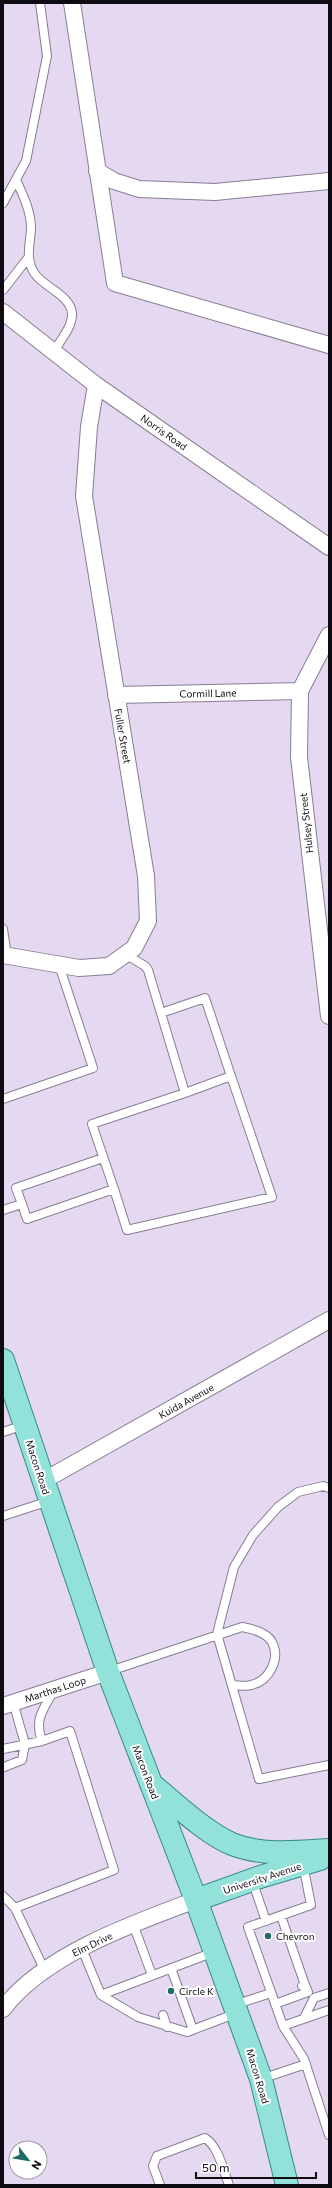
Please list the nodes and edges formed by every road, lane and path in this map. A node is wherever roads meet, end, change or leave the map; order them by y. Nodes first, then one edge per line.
1 (40, 3) edge
2 (72, 3) edge
3 (97, 171) junction
4 (16, 180) junction
5 (329, 181) edge
6 (3, 203) edge
7 (28, 258) junction
8 (3, 290) edge
9 (3, 312) edge
10 (329, 345) edge
11 (54, 351) junction
12 (96, 386) junction
13 (329, 547) edge
14 (329, 635) edge
15 (300, 691) junction
16 (116, 696) junction
17 (3, 929) edge
18 (125, 954) junction
19 (5, 956) edge
20 (60, 965) junction
21 (161, 1013) junction
22 (329, 1016) edge
23 (231, 1076) junction
24 (185, 1093) junction
25 (3, 1099) edge
26 (103, 1158) junction
27 (114, 1189) junction
28 (22, 1204) junction
29 (3, 1210) edge
30 (329, 1320) edge
31 (3, 1360) edge
32 (24, 1425) junction
33 (3, 1432) edge
34 (329, 1488) edge
35 (46, 1491) junction
36 (3, 1516) edge
37 (217, 1634) junction
38 (108, 1672) junction
39 (232, 1685) junction
40 (55, 1688) junction
41 (8, 1704) edge
42 (42, 1741) junction
43 (25, 1744) junction
44 (3, 1749) edge
45 (329, 1765) edge
46 (4, 1767) dead end
47 (151, 1784) junction
48 (329, 1850) edge
49 (329, 1857) edge
50 (303, 1864) junction
51 (252, 1879) junction
52 (3, 1896) edge
53 (196, 1900) junction
54 (15, 1908) junction
55 (281, 1916) junction
56 (266, 1921) junction
57 (133, 1924) junction
58 (82, 1949) junction
59 (214, 1951) junction
60 (171, 1968) junction
61 (45, 1971) junction
62 (151, 1978) junction
63 (329, 1993) edge
64 (101, 1995) junction
65 (275, 1996) junction
66 (3, 2009) edge
67 (236, 2009) junction
68 (329, 2010) edge
69 (163, 2015) dead end
70 (304, 2018) junction
71 (283, 2026) junction
72 (167, 2027) junction
73 (193, 2030) junction
74 (306, 2064) junction
75 (261, 2079) junction
76 (329, 2135) edge
77 (160, 2185) edge
78 (229, 2185) edge
79 (287, 2185) edge

1 - 4 lane
2 - 3 street
3 - 5 street
3 - 10 street
4 - 6 lane
4 - 7 lane
7 - 8 lane
7 - 11 lane
9 - 11 street, Norris Road
11 - 12 street, Norris Road
12 - 13 street, Norris Road
12 - 16 street, Fuller Street
14 - 15 street, Hulsey Street
15 - 16 street, Cormill Lane
15 - 22 street, Hulsey Street
16 - 18 street, Fuller Street
17 - 19 lane
18 - 20 street, Fuller Street
18 - 21 lane
19 - 20 street, Fuller Street
20 - 25 lane
21 - 23 lane
21 - 24 lane
23 - 24 lane
23 - 27 lane
24 - 26 lane
26 - 27 lane
26 - 28 lane
27 - 28 lane
28 - 29 lane
30 - 35 street, Kuida Avenue
31 - 32 main road, Macon Road
32 - 33 lane
32 - 35 main road, Macon Road
34 - 37 lane
35 - 36 lane
35 - 38 main road, Macon Road
37 - 38 lane
37 - 39 lane
37 - 39 lane
38 - 40 street, Marthas Loop
38 - 47 main road, Macon Road
39 - 45 lane
40 - 41 street, Marthas Loop
40 - 42 lane
41 - 43 lane
42 - 43 lane
42 - 54 lane
43 - 44 lane
43 - 46 lane
47 - 48 main road
47 - 53 main road, Macon Road
49 - 50 main road, University Avenue
50 - 51 main road, University Avenue
50 - 55 lane
51 - 53 main road, University Avenue
51 - 56 lane
52 - 54 lane
53 - 57 street, Elm Drive
53 - 59 main road, Macon Road
54 - 61 lane
55 - 56 lane
55 - 65 lane
56 - 65 lane
57 - 58 street, Elm Drive
57 - 62 lane
58 - 61 street, Elm Drive
58 - 64 lane
59 - 60 lane
59 - 67 main road, Macon Road
60 - 62 lane
60 - 73 lane
61 - 66 street, Elm Drive
62 - 64 lane
63 - 70 lane
64 - 72 lane
65 - 67 lane
65 - 71 lane
67 - 73 lane
67 - 75 main road, Macon Road
68 - 70 lane
69 - 72 lane
70 - 71 lane
71 - 74 lane
72 - 73 lane
74 - 75 lane
74 - 76 lane
75 - 79 main road, Macon Road
77 - 78 lane

